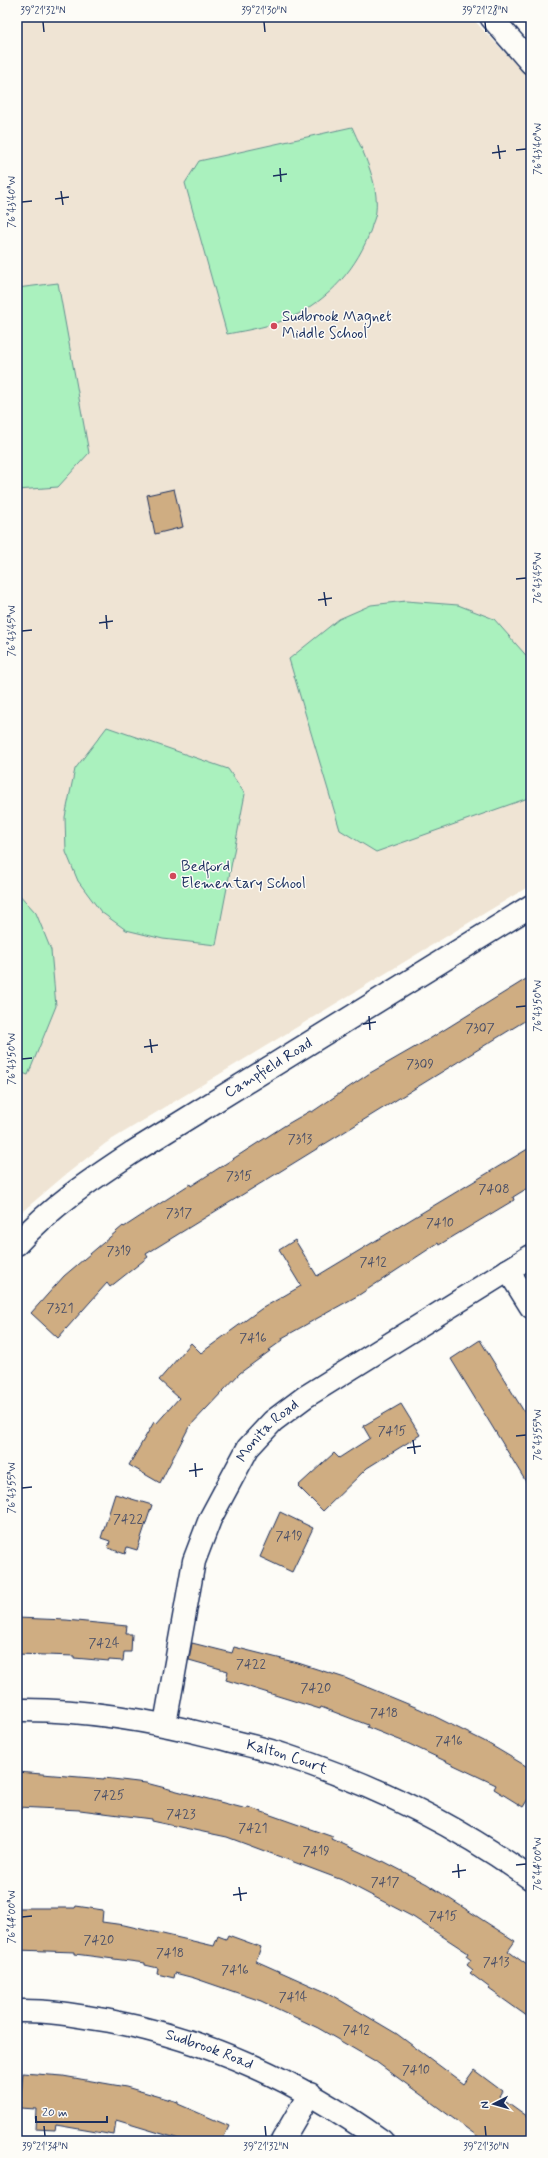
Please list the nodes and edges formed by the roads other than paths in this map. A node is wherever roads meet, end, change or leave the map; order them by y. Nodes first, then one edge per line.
1 (491, 17) edge
2 (531, 63) edge
3 (531, 906) edge
4 (17, 1244) edge
5 (531, 1256) edge
6 (508, 1270) junction
7 (531, 1307) edge
8 (17, 1710) edge
9 (165, 1724) junction
10 (531, 1879) edge
11 (17, 2012) edge
12 (310, 2093) junction
13 (282, 2141) edge
14 (382, 2141) edge

1 - 2 street
3 - 4 street, Campfield Road
5 - 6 street, Monita Road
6 - 7 street
6 - 9 street, Monita Road
8 - 9 street, Kalton Court
9 - 10 street, Kalton Court
11 - 12 street, Sudbrook Road
12 - 13 street
12 - 14 street, Sudbrook Road

